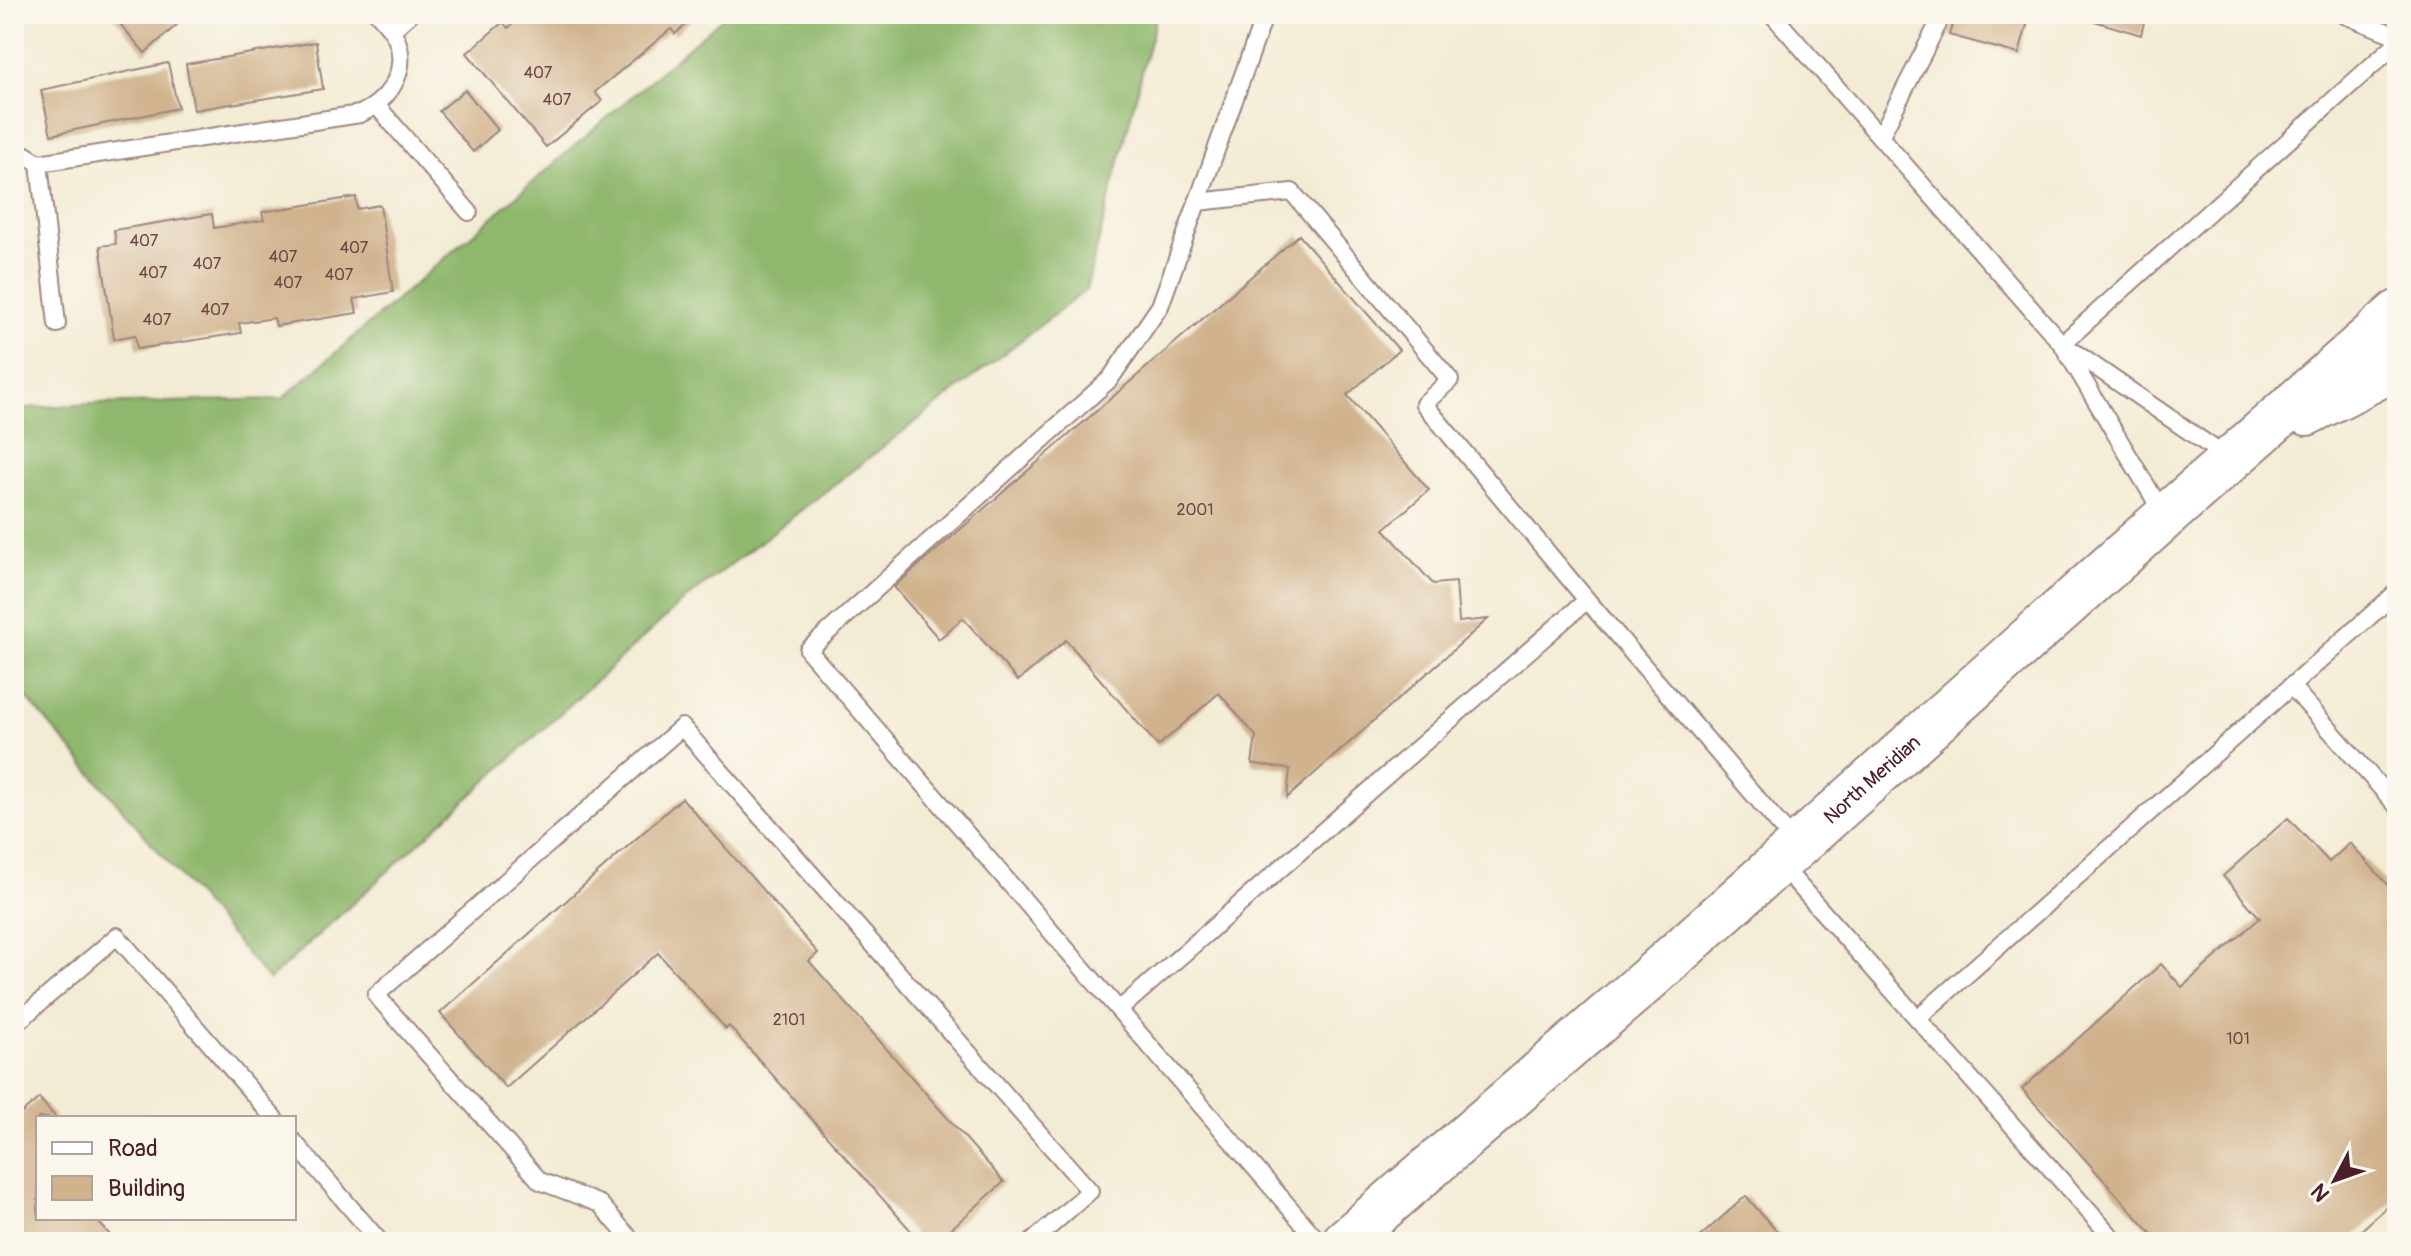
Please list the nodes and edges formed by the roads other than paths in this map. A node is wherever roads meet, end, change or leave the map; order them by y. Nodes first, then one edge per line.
1 (378, 14) edge
2 (410, 14) edge
3 (1265, 14) edge
4 (1772, 14) edge
5 (1935, 14) edge
6 (2342, 14) edge
7 (392, 30) junction
8 (2397, 36) edge
9 (2397, 43) edge
10 (377, 106) junction
11 (1880, 137) junction
12 (14, 148) edge
13 (39, 163) junction
14 (1197, 202) junction
15 (469, 212) dead end
16 (2397, 313) edge
17 (57, 324) dead end
18 (2062, 344) junction
19 (2397, 367) edge
20 (2244, 448) junction
21 (2165, 517) junction
22 (2397, 592) edge
23 (1587, 600) junction
24 (2291, 686) junction
25 (2397, 806) edge
26 (1788, 854) junction
27 (1119, 1010) junction
28 (1918, 1018) junction
29 (14, 1025) edge
30 (272, 1116) edge
31 (296, 1144) edge
32 (380, 1242) edge
33 (633, 1242) edge
34 (1032, 1242) edge
35 (1319, 1242) edge
36 (1344, 1242) edge
37 (2116, 1242) edge

1 - 7 lane
2 - 7 lane
3 - 14 lane
4 - 11 lane
5 - 11 lane
6 - 8 lane
7 - 10 lane
9 - 18 lane
10 - 13 lane
10 - 15 lane
11 - 18 lane
12 - 13 lane
13 - 17 lane
14 - 23 lane
14 - 27 lane
16 - 20 main road, North Meridian
18 - 20 lane
18 - 21 lane
19 - 20 main road
20 - 21 main road, North Meridian
21 - 26 main road, North Meridian
22 - 24 lane
23 - 26 lane
23 - 27 lane
24 - 25 lane
24 - 28 lane
26 - 28 lane
26 - 36 main road, North Meridian
27 - 35 lane
28 - 37 lane
29 - 30 lane
31 - 32 lane
33 - 34 lane

